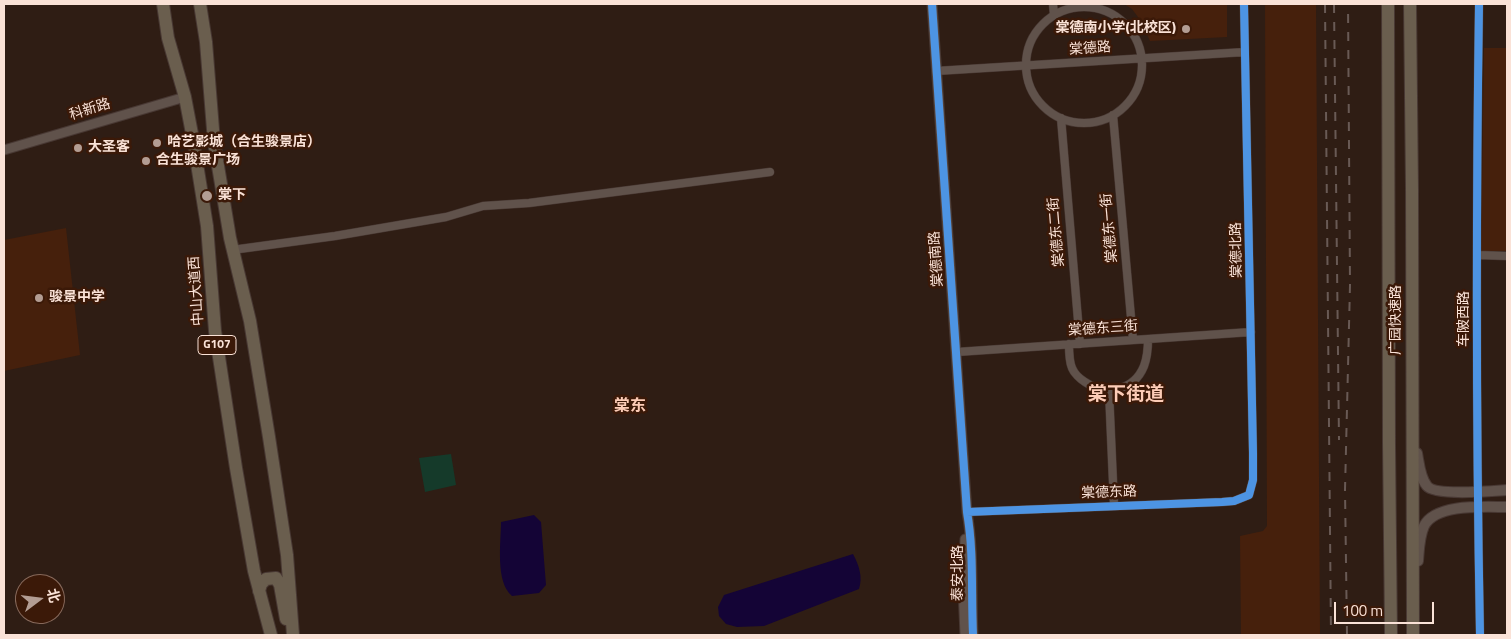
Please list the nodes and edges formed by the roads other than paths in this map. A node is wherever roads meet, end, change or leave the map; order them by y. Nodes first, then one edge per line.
1 (163, 4) edge
2 (200, 4) edge
3 (932, 4) edge
4 (1052, 4) edge
5 (1244, 4) edge
6 (1388, 4) edge
7 (1410, 4) edge
8 (1479, 4) edge
9 (1107, 8) edge
10 (1054, 15) junction
11 (1245, 52) junction
12 (1141, 58) junction
13 (1026, 65) junction
14 (936, 71) junction
15 (185, 97) junction
16 (1113, 115) junction
17 (1061, 118) junction
18 (4, 150) edge
19 (770, 172) dead end
20 (232, 250) junction
21 (1478, 255) junction
22 (1507, 256) edge
23 (1251, 332) junction
24 (1148, 339) junction
25 (1133, 340) junction
26 (1069, 344) junction
27 (1080, 344) junction
28 (957, 352) junction
29 (1109, 391) junction
30 (1413, 422) junction
31 (1507, 490) edge
32 (1478, 491) junction
33 (1249, 495) joint
34 (1114, 505) junction
35 (1507, 506) edge
36 (1477, 508) junction
37 (968, 512) junction
38 (259, 591) junction
39 (1413, 596) junction
40 (271, 635) edge
41 (292, 635) edge
42 (965, 635) edge
43 (973, 635) edge
44 (1392, 635) edge
45 (1413, 635) edge
46 (1480, 635) edge

1 - 15 highway, 中山大道西 / G107
2 - 20 highway, G107
3 - 14 street, 棠德南路
4 - 10 street
5 - 11 street, 棠德北路
6 - 44 highway, 广园快速路
7 - 30 highway, 广园快速路
8 - 21 street, 车陂西路
9 - 10 street
9 - 12 street
10 - 13 street
11 - 12 street, 棠德路
11 - 23 street, 棠德北路
12 - 13 street, 棠德路
12 - 16 street
13 - 14 street, 棠德路
13 - 17 street
14 - 28 street, 棠德南路
15 - 18 street, 科新路
15 - 38 highway, 中山大道西 / G107
16 - 17 street
16 - 25 street, 棠德东一街
17 - 27 street, 棠德东二街
19 - 20 street
20 - 41 highway, G107
21 - 22 street
21 - 32 street, 车陂西路
23 - 24 street, 棠德东三街
23 - 33 street, 棠德北路
24 - 25 street, 棠德东三街
24 - 29 street
25 - 27 street, 棠德东三街
26 - 27 street, 棠德东三街
26 - 28 street, 棠德东三街
26 - 29 street
28 - 37 street, 棠德南路
29 - 34 street
30 - 32 main road
30 - 39 highway, 广园快速路
31 - 32 main road
32 - 36 street, 车陂西路
33 - 34 street, 棠德东路
34 - 37 street, 棠德东路
35 - 36 main road
36 - 39 main road
36 - 46 street, 车陂西路
37 - 42 street, 泰安北路
37 - 43 street, 泰安北路
38 - 40 highway, 中山大道西 / G107
38 - 41 highway
39 - 45 highway, 广园快速路

